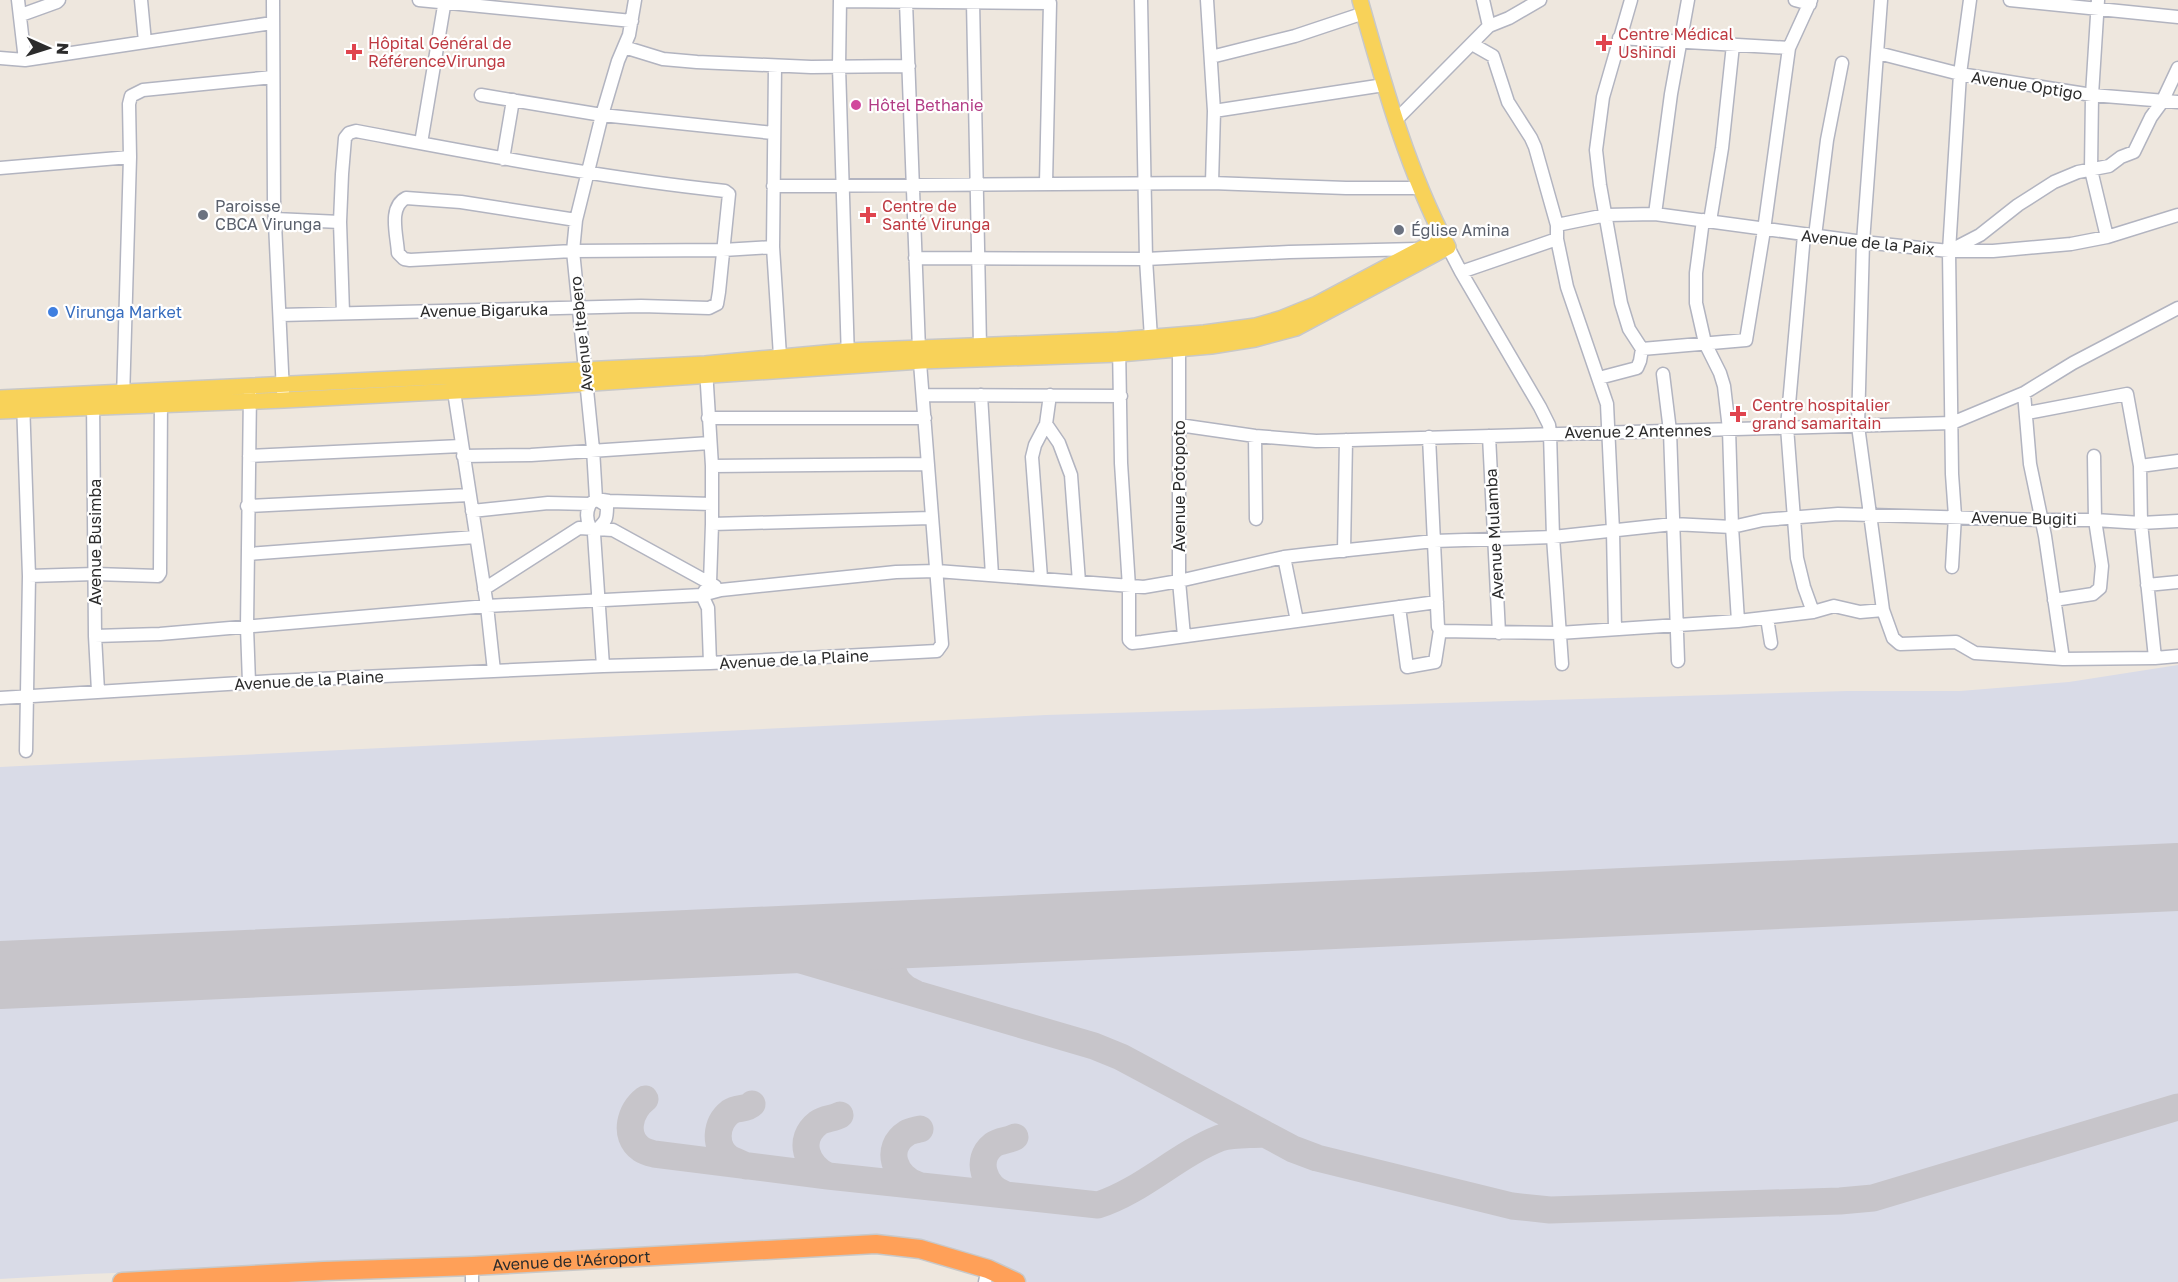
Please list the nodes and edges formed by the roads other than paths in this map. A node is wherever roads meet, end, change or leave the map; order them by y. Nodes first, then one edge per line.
1 (18, 0) edge
2 (59, 0) edge
3 (141, 0) edge
4 (273, 0) edge
5 (419, 0) edge
6 (635, 0) edge
7 (840, 0) edge
8 (1141, 0) edge
9 (1207, 0) edge
10 (1483, 0) edge
11 (1540, 0) edge
12 (1631, 0) edge
13 (1688, 0) edge
14 (1795, 0) edge
15 (1881, 0) edge
16 (1970, 0) edge
17 (2010, 0) edge
18 (445, 2) edge
19 (906, 2) junction
20 (973, 2) junction
21 (1810, 2) edge
22 (2098, 4) edge
23 (1362, 7) edge
24 (21, 15) junction
25 (2178, 17) edge
26 (632, 21) junction
27 (272, 23) junction
28 (1489, 26) junction
29 (1619, 38) junction
30 (145, 42) junction
31 (1679, 42) junction
32 (1472, 44) junction
33 (1733, 45) junction
34 (624, 47) junction
35 (1789, 48) junction
36 (1878, 53) junction
37 (1211, 57) junction
38 (0, 58) edge
39 (25, 60) junction
40 (1842, 63) dead end
41 (775, 66) junction
42 (909, 66) junction
43 (839, 67) junction
44 (2178, 68) edge
45 (1960, 74) junction
46 (273, 77) junction
47 (1384, 85) junction
48 (481, 94) dead end
49 (2092, 95) junction
50 (513, 99) junction
51 (2162, 102) junction
52 (2178, 102) edge
53 (1214, 111) junction
54 (602, 115) junction
55 (1395, 121) junction
56 (773, 133) junction
57 (421, 143) junction
58 (130, 157) junction
59 (503, 159) junction
60 (0, 168) edge
61 (2091, 170) junction
62 (588, 172) junction
63 (1046, 183) junction
64 (1212, 183) junction
65 (977, 184) junction
66 (1144, 184) junction
67 (843, 185) junction
68 (913, 185) junction
69 (772, 186) junction
70 (1419, 188) junction
71 (1606, 214) junction
72 (1654, 214) junction
73 (2178, 215) edge
74 (275, 219) junction
75 (576, 220) junction
76 (1707, 221) junction
77 (340, 222) junction
78 (1557, 225) junction
79 (1764, 230) junction
80 (1809, 235) junction
81 (2107, 237) junction
82 (1557, 239) junction
83 (1446, 242) junction
84 (1863, 242) junction
85 (773, 248) junction
86 (1422, 249) junction
87 (723, 250) junction
88 (573, 251) junction
89 (1949, 251) junction
90 (915, 258) junction
91 (977, 258) junction
92 (1146, 259) junction
93 (1461, 272) junction
94 (577, 308) junction
95 (2178, 308) edge
96 (343, 313) junction
97 (279, 315) junction
98 (1293, 321) junction
99 (1151, 338) junction
100 (1179, 343) junction
101 (1704, 343) junction
102 (980, 346) junction
103 (1119, 347) junction
104 (1642, 349) junction
105 (920, 355) junction
106 (780, 356) junction
107 (848, 358) junction
108 (706, 370) junction
109 (1663, 374) dead end
110 (584, 377) junction
111 (1599, 378) junction
112 (453, 383) junction
113 (250, 392) junction
114 (283, 392) junction
115 (2024, 393) junction
116 (924, 395) junction
117 (981, 395) junction
118 (1050, 395) junction
119 (1120, 396) junction
120 (161, 397) junction
121 (0, 398) edge
122 (123, 399) junction
123 (93, 400) junction
124 (23, 403) junction
125 (0, 411) edge
126 (2027, 413) junction
127 (708, 418) junction
128 (925, 418) junction
129 (1952, 423) junction
130 (1046, 424) junction
131 (1179, 425) junction
132 (1858, 426) junction
133 (1787, 427) junction
134 (1730, 429) junction
135 (1609, 431) junction
136 (1670, 431) junction
137 (1550, 433) junction
138 (1255, 436) junction
139 (1489, 436) junction
140 (1429, 437) junction
141 (1346, 440) junction
142 (710, 443) junction
143 (593, 449) junction
144 (462, 451) junction
145 (249, 456) junction
146 (2094, 456) dead end
147 (2178, 461) edge
148 (928, 464) junction
149 (712, 466) junction
150 (2140, 466) junction
151 (469, 495) junction
152 (593, 501) junction
153 (712, 504) junction
154 (248, 506) junction
155 (472, 511) junction
156 (1870, 513) junction
157 (1955, 516) junction
158 (1794, 517) junction
159 (931, 518) junction
160 (1256, 519) dead end
161 (2042, 520) junction
162 (2095, 520) junction
163 (2178, 521) edge
164 (2141, 523) junction
165 (712, 524) junction
166 (1673, 524) junction
167 (1732, 527) junction
168 (594, 528) junction
169 (1613, 531) junction
170 (475, 537) junction
171 (1553, 537) junction
172 (1495, 539) junction
173 (1434, 540) junction
174 (1344, 551) junction
175 (248, 554) junction
176 (1284, 557) junction
177 (1952, 567) dead end
178 (937, 571) junction
179 (95, 574) junction
180 (992, 575) junction
181 (29, 576) junction
182 (1041, 578) junction
183 (1179, 581) junction
184 (1079, 582) junction
185 (2178, 582) edge
186 (2147, 585) junction
187 (716, 587) junction
188 (1129, 587) junction
189 (484, 589) junction
190 (702, 595) junction
191 (598, 600) junction
192 (2054, 600) junction
193 (1437, 602) junction
194 (487, 606) junction
195 (1399, 607) junction
196 (1883, 610) junction
197 (1813, 612) junction
198 (1767, 618) junction
199 (1297, 621) junction
200 (1738, 621) junction
201 (1677, 625) junction
202 (247, 627) junction
203 (1615, 629) junction
204 (1440, 630) junction
205 (1499, 633) junction
206 (1559, 633) junction
207 (95, 636) junction
208 (1184, 636) junction
209 (1771, 643) dead end
210 (2178, 656) edge
211 (2063, 658) junction
212 (2155, 658) junction
213 (1678, 660) dead end
214 (710, 663) junction
215 (1562, 664) dead end
216 (603, 666) junction
217 (494, 671) junction
218 (249, 683) junction
219 (98, 691) junction
220 (28, 696) junction
221 (0, 698) edge
222 (26, 752) dead end
223 (472, 1274) edge
224 (986, 1276) edge
225 (325, 1277) edge
226 (122, 1282) edge
227 (1016, 1282) edge

1 - 24 street
2 - 24 street
3 - 30 street
4 - 27 street
5 - 18 street
6 - 26 street, Avenue Itebero
7 - 19 street
7 - 43 street
8 - 66 street
9 - 37 street
10 - 28 street
11 - 28 street
12 - 29 street
13 - 31 street
14 - 21 street
15 - 36 street
16 - 45 street
17 - 22 street
18 - 26 street
18 - 57 street
19 - 20 street
19 - 42 street, Avenue de la Plaine
20 - 63 street
20 - 65 street
21 - 35 street
22 - 25 street
22 - 49 street
23 - 37 street
23 - 47 main road
24 - 39 street
26 - 34 street, Avenue Itebero
27 - 30 street
27 - 46 street
28 - 32 street
29 - 31 street
29 - 71 street
30 - 39 street
31 - 33 street
31 - 72 street
32 - 55 street
32 - 78 street
33 - 35 street
33 - 76 street
34 - 41 street
34 - 54 street, Avenue Itebero
35 - 79 street
36 - 45 street, Avenue Optigo
36 - 84 street
37 - 53 street
38 - 39 street
40 - 80 street
41 - 43 street
41 - 56 street
42 - 43 street
42 - 68 street, Avenue de la Plaine
43 - 67 street
44 - 51 street
45 - 49 street, Avenue Optigo
45 - 89 street
46 - 58 street
46 - 74 street
47 - 53 street
47 - 55 main road
48 - 50 street
49 - 51 street, Avenue Optigo
49 - 61 street
50 - 54 street
50 - 59 street
51 - 52 street, Avenue Optigo
51 - 61 street
53 - 64 street
54 - 56 street
54 - 62 street, Avenue Itebero
55 - 70 main road
56 - 69 street
57 - 59 street
57 - 77 street
58 - 60 street
58 - 122 street
59 - 62 street
61 - 81 street
61 - 89 street
62 - 75 street, Avenue Itebero
62 - 87 street, Avenue Bigaruka
63 - 65 street
63 - 66 street
64 - 66 street
64 - 70 street
65 - 68 street
65 - 91 street
66 - 92 street
67 - 68 street
67 - 69 street
67 - 107 street
68 - 90 street, Avenue de la Plaine
69 - 85 street
70 - 83 main road
71 - 72 street, Avenue de la Paix
71 - 78 street, Avenue de la Paix
71 - 104 street
72 - 76 street, Avenue de la Paix
73 - 81 street, Avenue de la Paix
74 - 77 street
74 - 97 street
75 - 88 street, Avenue Itebero
75 - 88 street
76 - 79 street, Avenue de la Paix
76 - 101 street
77 - 96 street
78 - 82 street
79 - 80 street, Avenue de la Paix
79 - 101 street
80 - 84 street, Avenue de la Paix
80 - 133 street
81 - 89 street, Avenue de la Paix
82 - 93 street
82 - 111 street
83 - 86 main road
83 - 93 street
83 - 98 main road
84 - 89 street, Avenue de la Paix
84 - 132 street
85 - 87 street
85 - 106 street
86 - 92 street
86 - 98 main road
87 - 88 street
87 - 94 street, Avenue Bigaruka
88 - 94 street, Avenue Itebero
89 - 129 street
90 - 91 street
90 - 105 street, Avenue de la Plaine
91 - 92 street
91 - 102 street
92 - 99 street
93 - 137 street
94 - 96 street, Avenue Bigaruka
94 - 110 street, Avenue Itebero
95 - 115 street, Avenue 2 Antennes
96 - 97 street, Avenue Bigaruka
97 - 114 street
98 - 100 main road
99 - 100 main road
99 - 103 main road
100 - 103 main road
100 - 131 street, Avenue Potopoto
101 - 104 street
101 - 134 street
102 - 103 main road
102 - 105 main road
103 - 105 main road
103 - 119 street
104 - 111 street
105 - 107 main road
105 - 116 street, Avenue de la Plaine
106 - 107 main road
106 - 108 main road
107 - 108 main road
108 - 110 main road
108 - 127 street
109 - 136 street
110 - 112 main road
110 - 143 street, Avenue Itebero
111 - 135 street
112 - 114 main road
112 - 144 street
113 - 114 main road
113 - 120 main road
113 - 145 street
115 - 126 street
115 - 129 street, Avenue 2 Antennes
116 - 117 street
116 - 128 street, Avenue de la Plaine
117 - 118 street
117 - 180 street
118 - 119 street
118 - 130 street
119 - 188 street
120 - 122 main road
120 - 179 street
121 - 124 main road
122 - 123 main road
123 - 124 main road
123 - 179 street, Avenue Busimba
124 - 125 main road
124 - 181 street
126 - 150 street
126 - 161 street
127 - 128 street
127 - 142 street
128 - 148 street, Avenue de la Plaine
129 - 132 street, Avenue 2 Antennes
129 - 157 street
130 - 182 street
130 - 184 street
131 - 138 street, Avenue 2 Antennes
131 - 183 street, Avenue Potopoto
132 - 133 street, Avenue 2 Antennes
132 - 156 street
133 - 134 street, Avenue 2 Antennes
133 - 158 street
134 - 136 street, Avenue 2 Antennes
134 - 167 street
135 - 136 street, Avenue 2 Antennes
135 - 137 street, Avenue 2 Antennes
135 - 169 street
136 - 166 street
137 - 139 street, Avenue 2 Antennes
137 - 171 street
138 - 141 street, Avenue 2 Antennes
138 - 160 street
139 - 140 street, Avenue 2 Antennes
139 - 172 street, Avenue Mulamba
140 - 141 street, Avenue 2 Antennes
140 - 173 street
141 - 174 street
142 - 143 street
142 - 149 street
143 - 144 street
143 - 152 street, Avenue Itebero
144 - 145 street
144 - 151 street
145 - 154 street
146 - 162 street
147 - 150 street
148 - 149 street
148 - 159 street, Avenue de la Plaine
149 - 153 street
150 - 164 street
151 - 154 street
151 - 155 street
152 - 153 street
152 - 155 street
152 - 168 street
152 - 168 street, Avenue Itebero
153 - 165 street
154 - 175 street
155 - 170 street
156 - 157 street, Avenue Bugiti
156 - 158 street, Avenue Bugiti
156 - 196 street
157 - 161 street, Avenue Bugiti
157 - 177 street
158 - 167 street, Avenue Bugiti
158 - 197 street
159 - 165 street
159 - 178 street, Avenue de la Plaine
161 - 162 street, Avenue Bugiti
161 - 192 street
162 - 164 street, Avenue Bugiti
162 - 192 street
163 - 164 street, Avenue Bugiti
164 - 186 street
165 - 187 street
166 - 167 street, Avenue Bugiti
166 - 169 street, Avenue Bugiti
166 - 201 street
167 - 200 street
168 - 187 street
168 - 189 street
168 - 191 street, Avenue Itebero
169 - 171 street, Avenue Bugiti
169 - 203 street
170 - 175 street
170 - 189 street
171 - 172 street, Avenue Bugiti
171 - 206 street
172 - 173 street, Avenue Bugiti
172 - 205 street, Avenue Mulamba
173 - 174 street, Avenue Bugiti
173 - 193 street
174 - 176 street, Avenue Bugiti
175 - 202 street
176 - 183 street, Avenue Bugiti
176 - 199 street
178 - 180 street, Avenue Bugiti
178 - 187 street, Avenue Bugiti
178 - 214 street, Avenue de la Plaine
179 - 181 street
179 - 207 street, Avenue Busimba
180 - 182 street, Avenue Bugiti
181 - 220 street
182 - 184 street, Avenue Bugiti
183 - 188 street, Avenue Bugiti
183 - 208 street, Avenue Potopoto
184 - 188 street, Avenue Bugiti
185 - 186 street
186 - 212 street
187 - 190 street, Avenue Bugiti
188 - 208 street
189 - 194 street
190 - 191 street, Avenue Bugiti
190 - 214 street
191 - 194 street, Avenue Bugiti
191 - 216 street, Avenue Itebero
192 - 211 street
193 - 195 street
193 - 204 street
194 - 202 street, Avenue Bugiti
194 - 217 street
195 - 199 street
195 - 204 street
196 - 197 street
196 - 211 street
197 - 198 street
198 - 200 street
198 - 209 street
199 - 208 street
200 - 201 street
201 - 203 street
201 - 213 street
202 - 207 street, Avenue Bugiti
202 - 218 street
203 - 206 street
204 - 205 street
205 - 206 street
206 - 215 street
207 - 219 street, Avenue Busimba
210 - 212 street
211 - 212 street
214 - 216 street, Avenue de la Plaine
216 - 217 street, Avenue de la Plaine
217 - 218 street, Avenue de la Plaine
218 - 219 street, Avenue de la Plaine
219 - 220 street, Avenue de la Plaine
220 - 221 street, Avenue de la Plaine
220 - 222 street
223 - 224 highway, Avenue de l'Aéroport
223 - 225 highway, Avenue de l'Aéroport
224 - 227 highway, Avenue de l'Aéroport
225 - 226 highway, Avenue de l'Aéroport

